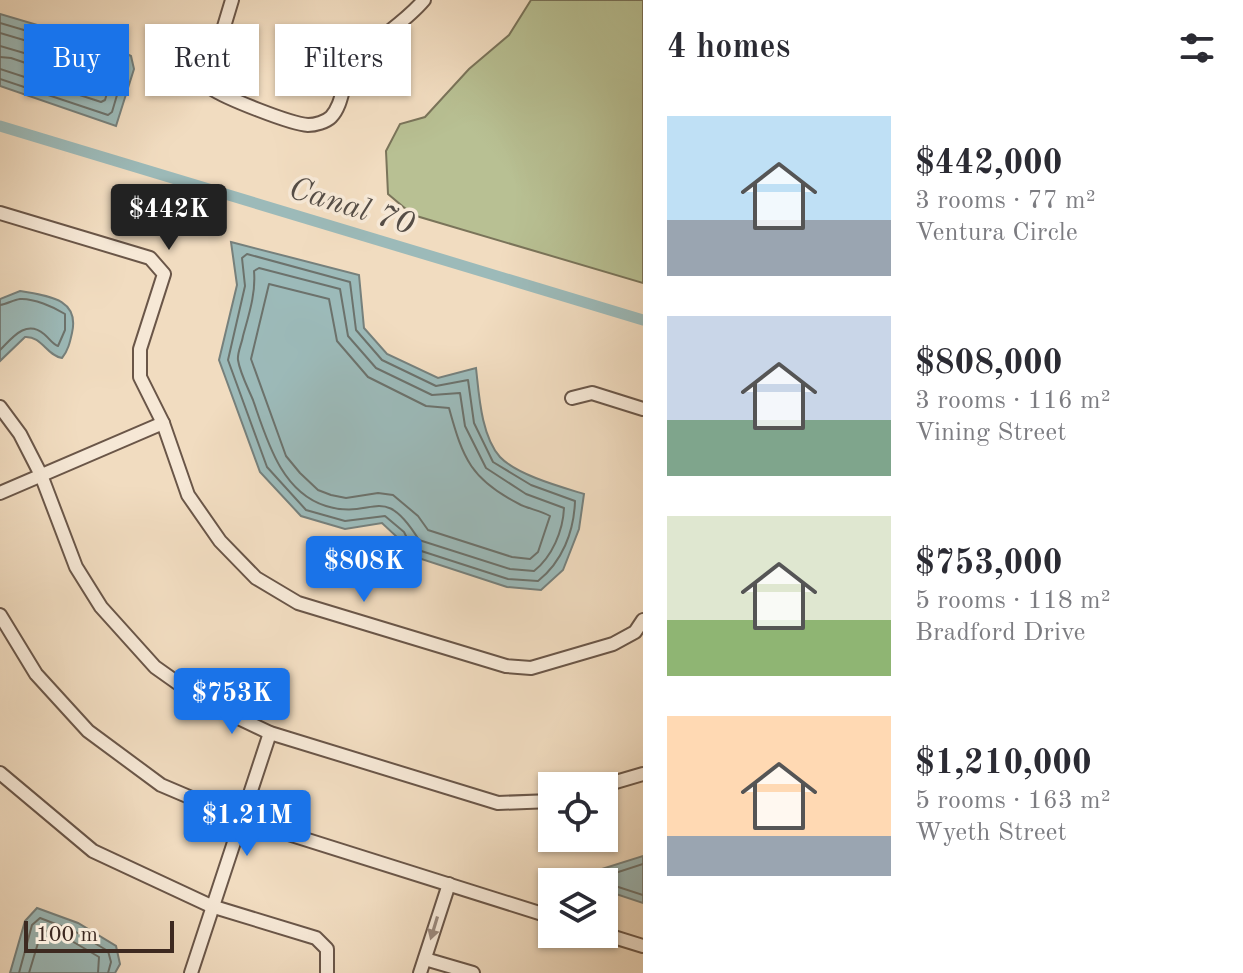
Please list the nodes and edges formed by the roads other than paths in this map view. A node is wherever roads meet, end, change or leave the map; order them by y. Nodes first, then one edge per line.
1 (232, 0) edge
2 (424, 0) edge
3 (0, 213) edge
4 (572, 398) dead end
5 (0, 407) edge
6 (643, 409) edge
7 (163, 423) junction
8 (41, 475) junction
9 (0, 493) edge
10 (0, 615) edge
11 (643, 620) edge
12 (270, 733) junction
13 (643, 774) edge
14 (2, 781) edge
15 (618, 781) edge
16 (538, 802) edge
17 (241, 819) junction
18 (449, 884) junction
19 (211, 906) junction
20 (538, 913) edge
21 (618, 938) edge
22 (643, 946) edge
23 (425, 959) junction
24 (439, 968) edge
25 (191, 973) edge
26 (327, 973) edge
27 (420, 973) edge
28 (473, 973) edge

1 - 2 street
3 - 7 street
4 - 6 street
5 - 8 street
7 - 8 street
7 - 11 street
8 - 9 street
8 - 12 street
10 - 17 street
12 - 16 street
12 - 17 street
13 - 15 street
14 - 19 street
17 - 18 street
17 - 19 street
18 - 20 street
18 -> 23 street
19 - 25 street
19 - 26 street
21 - 22 street
23 - 24 street
23 - 27 street
24 - 28 street

